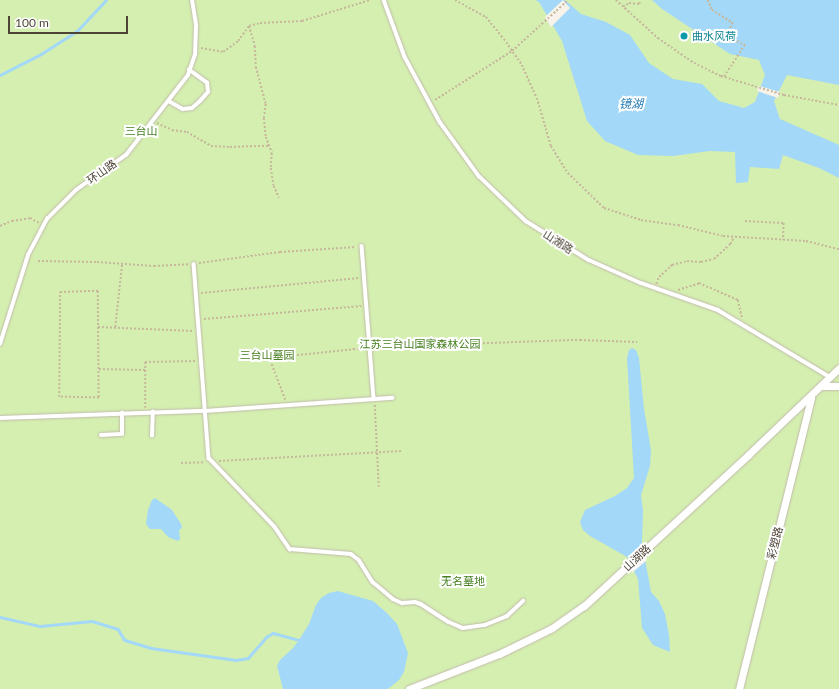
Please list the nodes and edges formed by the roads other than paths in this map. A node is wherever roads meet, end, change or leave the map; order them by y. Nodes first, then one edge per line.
1 (192, 0) edge
2 (384, 0) edge
3 (190, 70) junction
4 (169, 101) junction
5 (362, 246) road end
6 (194, 264) road end
7 (0, 344) edge
8 (839, 368) edge
9 (830, 377) junction
10 (839, 385) edge
11 (821, 386) junction
12 (811, 397) junction
13 (393, 398) dead end
14 (374, 399) junction
15 (205, 411) junction
16 (153, 412) junction
17 (122, 413) junction
18 (0, 418) edge
19 (101, 435) dead end
20 (152, 436) dead end
21 (523, 601) dead end
22 (409, 689) edge
23 (739, 689) edge

1 - 3 lane, 环山路
2 - 9 lane, 山湖路
3 - 4 lane, 环山路
3 - 4 lane
4 - 7 lane, 环山路
5 - 14 lane
6 - 15 lane
8 - 9 street, 山湖路
9 - 10 street
9 - 11 street, 山湖路
10 - 11 street
11 - 12 street, 山湖路
12 - 22 street, 山湖路
12 - 23 street, 彩塑路
13 - 14 lane
14 - 15 lane
15 - 16 lane
15 - 21 lane
16 - 17 lane
16 - 20 lane
17 - 18 lane
17 - 19 lane

